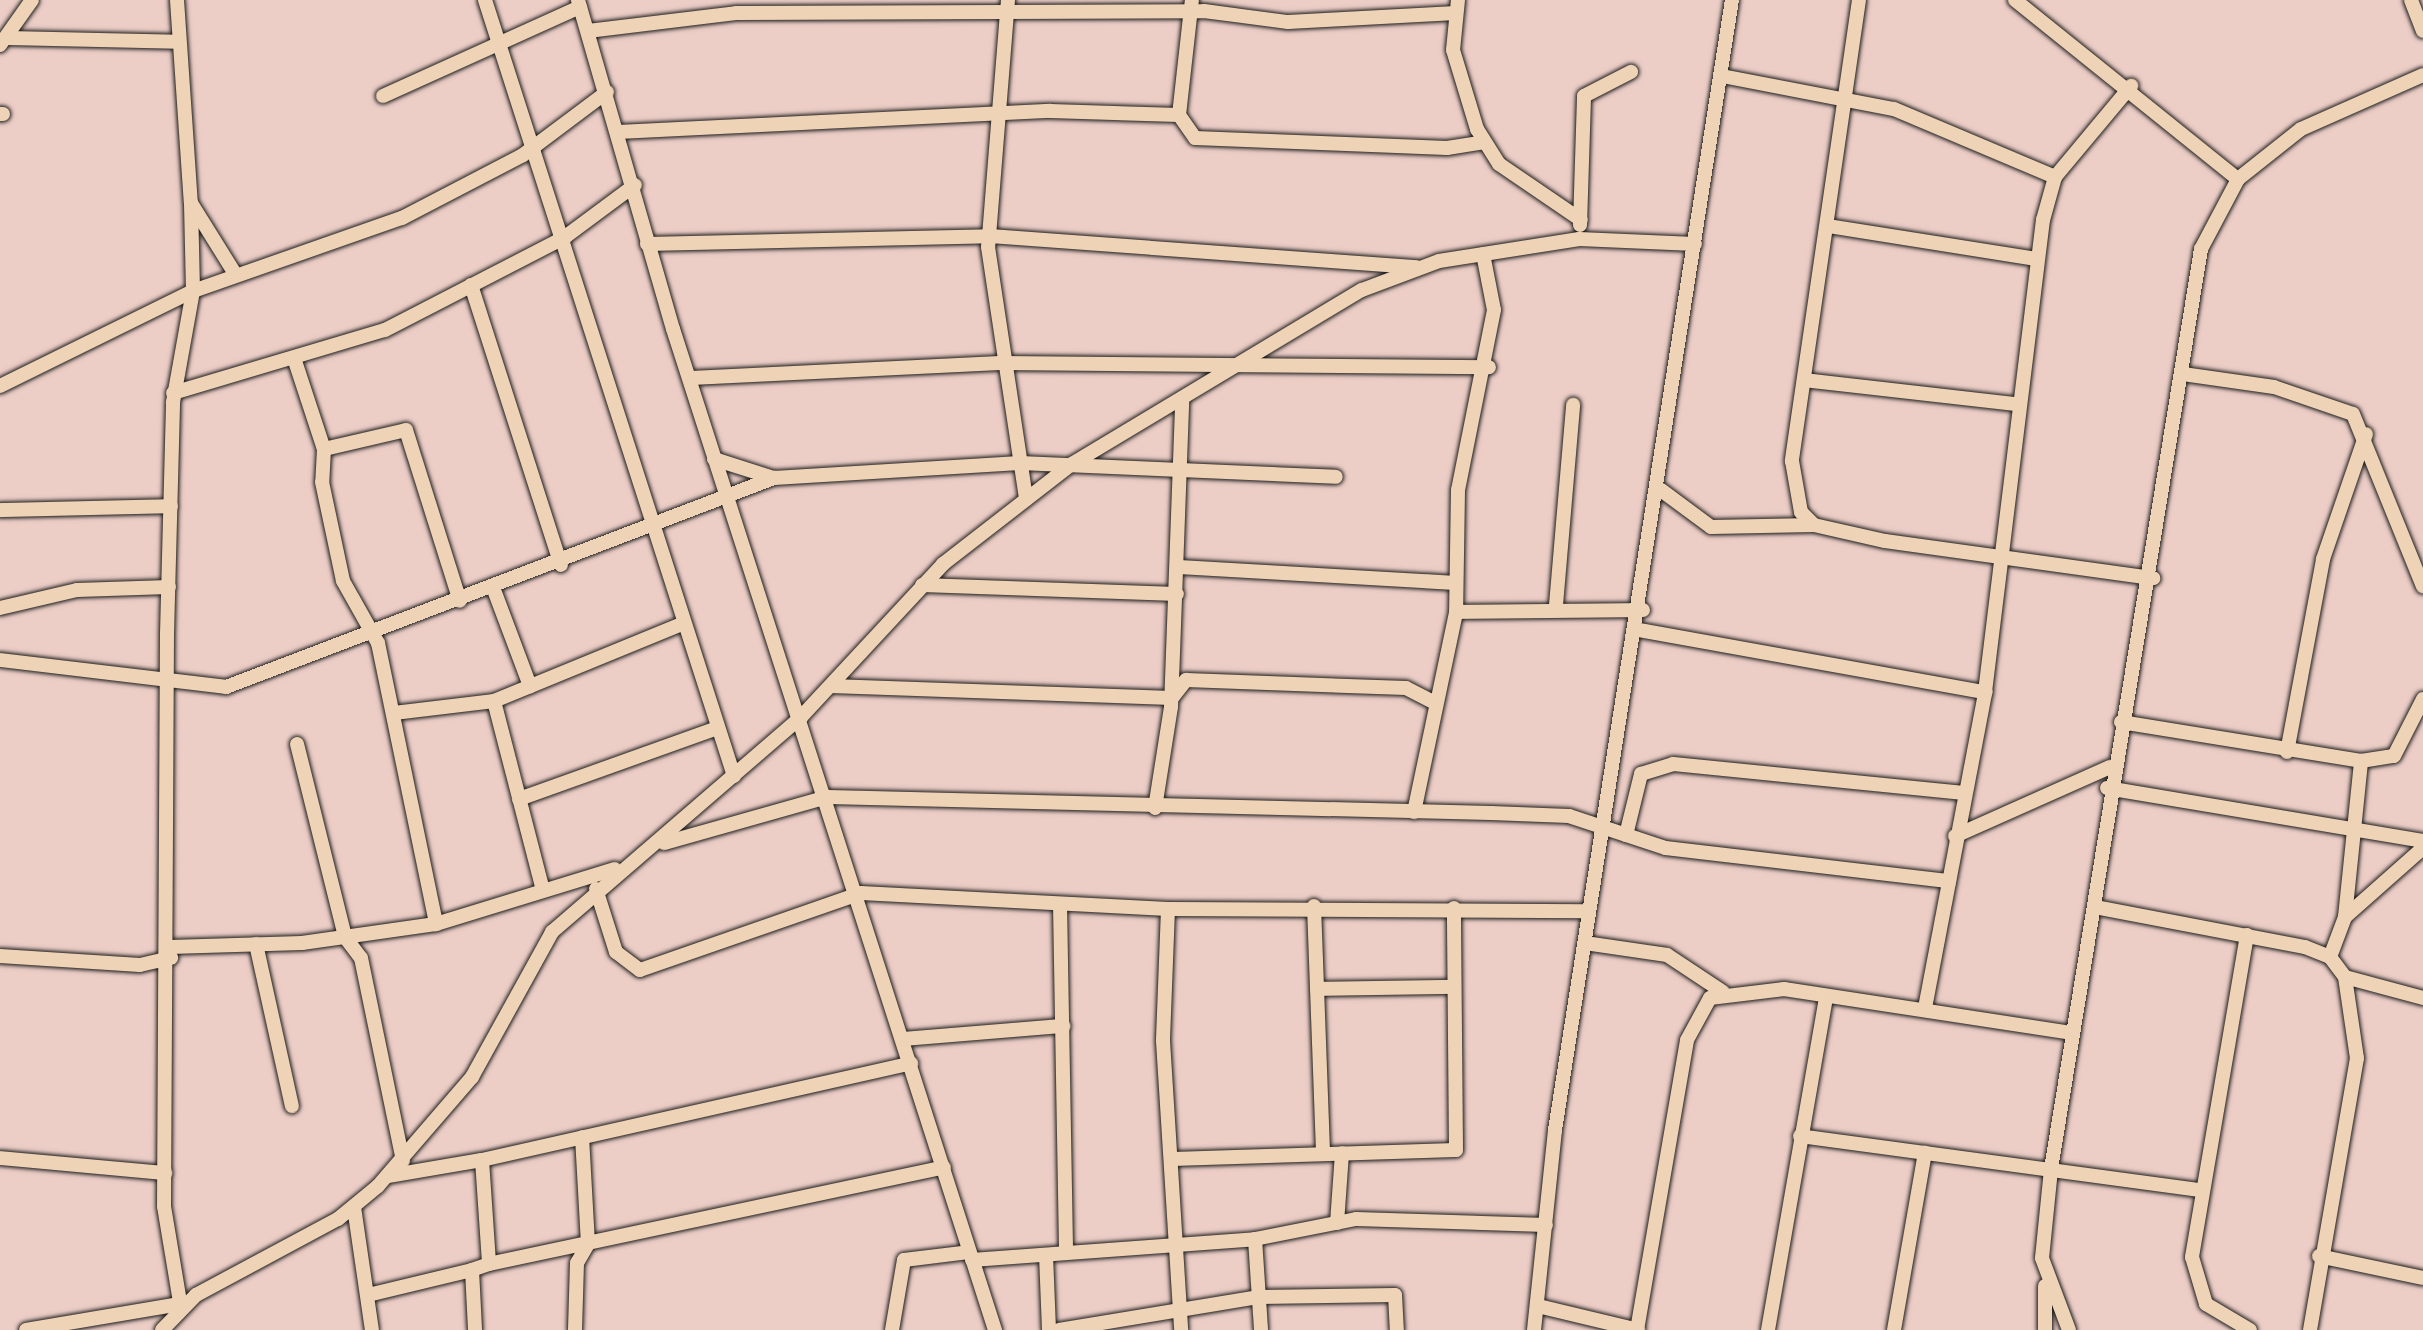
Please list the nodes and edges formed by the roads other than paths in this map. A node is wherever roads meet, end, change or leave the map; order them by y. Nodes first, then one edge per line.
1 (32, 0) edge
2 (177, 0) edge
3 (485, 0) edge
4 (1732, 0) edge
5 (1859, 0) edge
6 (2015, 0) edge
7 (2411, 0) edge
8 (579, 4) edge
9 (1192, 6) edge
10 (1457, 6) edge
11 (1007, 8) edge
12 (588, 31) junction
13 (2423, 31) edge
14 (500, 38) junction
15 (4, 42) edge
16 (178, 42) junction
17 (1631, 72) dead end
18 (1722, 76) junction
19 (2423, 76) edge
20 (2131, 86) junction
21 (608, 92) junction
22 (383, 96) dead end
23 (1848, 97) junction
24 (1179, 115) junction
25 (998, 117) junction
26 (618, 132) junction
27 (1485, 142) junction
28 (535, 145) junction
29 (2055, 177) junction
30 (2238, 179) junction
31 (634, 185) junction
32 (190, 203) junction
33 (1581, 220) junction
34 (1828, 226) junction
35 (990, 236) junction
36 (564, 237) junction
37 (1579, 240) junction
38 (647, 244) junction
39 (1695, 244) junction
40 (1483, 254) junction
41 (2037, 259) junction
42 (1423, 267) junction
43 (234, 272) junction
44 (470, 285) junction
45 (192, 291) junction
46 (294, 358) junction
47 (1250, 361) junction
48 (1000, 363) junction
49 (1489, 367) junction
50 (2183, 374) junction
51 (691, 378) junction
52 (1804, 380) junction
53 (0, 386) edge
54 (173, 393) junction
55 (1182, 400) junction
56 (1573, 404) dead end
57 (2016, 404) junction
58 (2366, 434) junction
59 (324, 449) junction
60 (714, 459) junction
61 (1020, 464) junction
62 (1072, 464) junction
63 (1181, 475) junction
64 (774, 478) junction
65 (1336, 478) dead end
66 (1661, 490) junction
67 (726, 498) junction
68 (1026, 499) junction
69 (171, 506) junction
70 (0, 510) edge
71 (1814, 524) junction
72 (652, 528) junction
73 (1998, 557) junction
74 (561, 566) junction
75 (1178, 568) junction
76 (2153, 578) junction
77 (1456, 583) junction
78 (922, 584) junction
79 (2423, 586) edge
80 (170, 587) junction
81 (494, 590) junction
82 (1177, 594) junction
83 (460, 600) junction
84 (1556, 605) junction
85 (0, 608) edge
86 (1642, 610) junction
87 (1456, 612) junction
88 (684, 623) junction
89 (1638, 630) junction
90 (368, 634) junction
91 (0, 660) edge
92 (168, 682) junction
93 (530, 686) junction
94 (831, 686) junction
95 (1985, 692) junction
96 (1172, 698) junction
97 (2423, 700) edge
98 (494, 701) junction
99 (1432, 701) junction
100 (394, 713) junction
101 (802, 717) junction
102 (2121, 722) junction
103 (718, 728) junction
104 (297, 744) dead end
105 (2287, 752) junction
106 (2361, 761) junction
107 (2110, 767) junction
108 (734, 776) junction
109 (2107, 788) junction
110 (1965, 793) junction
111 (828, 797) junction
112 (519, 799) junction
113 (1155, 808) junction
114 (1414, 812) junction
115 (1604, 828) junction
116 (2349, 832) junction
117 (1626, 836) junction
118 (1955, 836) junction
119 (658, 844) junction
120 (2423, 844) edge
121 (622, 866) junction
122 (1949, 881) junction
123 (596, 888) junction
124 (543, 890) junction
125 (861, 893) junction
126 (1060, 904) junction
127 (1314, 906) junction
128 (1454, 908) junction
129 (2095, 908) junction
130 (1168, 909) junction
131 (1588, 911) junction
132 (2346, 917) junction
133 (436, 924) junction
134 (2247, 935) junction
135 (344, 937) junction
136 (1586, 943) junction
137 (256, 944) junction
138 (170, 952) junction
139 (0, 956) edge
140 (2330, 956) junction
141 (2346, 977) junction
142 (1451, 988) junction
143 (1317, 989) junction
144 (1723, 992) junction
145 (1826, 996) junction
146 (2423, 998) edge
147 (1925, 1008) junction
148 (1063, 1026) junction
149 (2073, 1034) junction
150 (904, 1039) junction
151 (911, 1063) junction
152 (292, 1106) dead end
153 (1800, 1136) junction
154 (582, 1138) junction
155 (1342, 1153) junction
156 (1925, 1153) junction
157 (1323, 1154) junction
158 (0, 1158) edge
159 (1172, 1158) junction
160 (482, 1160) junction
161 (403, 1161) junction
162 (944, 1166) junction
163 (2050, 1170) junction
164 (165, 1173) junction
165 (388, 1176) junction
166 (2202, 1190) junction
167 (354, 1208) junction
168 (1337, 1223) junction
169 (1546, 1225) junction
170 (1256, 1239) junction
171 (588, 1244) junction
172 (1178, 1245) junction
173 (1066, 1253) junction
174 (1046, 1255) junction
175 (970, 1256) junction
176 (2319, 1256) junction
177 (489, 1264) junction
178 (472, 1270) junction
179 (2045, 1278) junction
180 (2423, 1278) edge
181 (368, 1296) junction
182 (1259, 1297) junction
183 (180, 1306) junction
184 (1538, 1306) junction
185 (1180, 1307) junction
186 (164, 1329) edge
187 (26, 1330) edge
188 (372, 1330) edge
189 (475, 1330) edge
190 (575, 1330) edge
191 (892, 1330) edge
192 (995, 1330) edge
193 (1049, 1330) edge
194 (1058, 1330) edge
195 (1181, 1330) edge
196 (1260, 1330) edge
197 (1398, 1330) edge
198 (1534, 1330) edge
199 (1637, 1330) edge
200 (1768, 1330) edge
201 (1894, 1330) edge
202 (2045, 1330) edge
203 (2069, 1330) edge
204 (2250, 1330) edge
205 (2310, 1330) edge

1 - 15 street
2 - 16 street
3 - 14 street
4 - 18 street
5 - 23 street
6 - 20 street
7 - 13 street
8 - 12 street
8 - 14 street
9 - 10 street
9 - 11 street
9 - 24 street
10 - 27 street
11 - 12 street
11 - 25 street
12 - 21 street
14 - 22 street
14 - 28 street
15 - 16 street
16 - 32 street
17 - 33 street
18 - 23 street
18 - 39 street
19 - 30 street
20 - 29 street
20 - 30 street
21 - 26 street
21 - 28 street
23 - 29 street
23 - 34 street
24 - 25 street
24 - 27 street
25 - 26 street
25 - 35 street
26 - 31 street
27 - 33 street
28 - 36 street
28 - 43 street
29 - 41 street
30 - 50 street
31 - 36 street
31 - 38 street
32 - 43 street
32 - 45 street
33 - 37 street
34 - 41 street
34 - 52 street
35 - 38 street
35 - 42 street
35 - 48 street
36 - 44 street
36 - 72 street
37 - 39 street
37 - 40 street
38 - 51 street
39 - 66 street
40 - 42 street
40 - 49 street
41 - 57 street
42 - 47 street
43 - 45 street
44 - 46 street
44 - 74 street
45 - 53 street
45 - 54 street
46 - 54 street
46 - 59 street
47 - 48 street
47 - 49 street
47 - 55 street
48 - 51 street
48 - 61 street
49 - 77 street
50 - 58 street
50 - 76 street
51 - 60 street
52 - 57 street
52 - 71 street
54 - 69 street
55 - 62 street
55 - 63 street
56 - 84 street
57 - 73 street
58 - 79 street
58 - 105 street
59 - 83 street
59 - 90 street
60 - 64 street
60 - 67 street
61 - 62 street
61 - 64 street
61 - 68 street
62 - 63 street
62 - 68 street
63 - 65 street
63 - 75 street
64 - 67 street
66 - 71 street
66 - 86 street
67 - 72 street
67 - 101 street
68 - 78 street
69 - 70 street
69 - 80 street
71 - 73 street
72 - 74 street
72 - 88 street
73 - 76 street
73 - 95 street
74 - 81 street
75 - 77 street
75 - 82 street
76 - 102 street
77 - 87 street
78 - 82 street
78 - 94 street
80 - 85 street
80 - 92 street
81 - 83 street
81 - 93 street
82 - 96 street
83 - 90 street
84 - 86 street
84 - 87 street
86 - 89 street
87 - 99 street
88 - 93 street
88 - 103 street
89 - 95 street
89 - 115 street
90 - 92 street
90 - 100 street
91 - 92 street
92 - 138 street
93 - 98 street
94 - 96 street
94 - 101 street
95 - 110 street
96 - 99 street
96 - 113 street
97 - 106 street
98 - 100 street
98 - 112 street
99 - 114 street
100 - 133 street
101 - 108 street
101 - 111 street
102 - 105 street
102 - 107 street
103 - 108 street
103 - 112 street
104 - 135 street
105 - 106 street
106 - 116 street
107 - 109 street
107 - 118 street
108 - 119 street
109 - 116 street
109 - 129 street
110 - 117 street
110 - 118 street
111 - 113 street
111 - 119 street
111 - 125 street
112 - 124 street
113 - 114 street
114 - 115 street
115 - 117 street
115 - 131 street
116 - 120 street
116 - 132 street
117 - 122 street
118 - 122 street
119 - 121 street
120 - 132 street
121 - 123 street
121 - 124 street
122 - 147 street
123 - 125 street
123 - 161 street
124 - 133 street
125 - 126 street
125 - 150 street
126 - 130 street
126 - 148 street
127 - 128 street
127 - 130 street
127 - 143 street
128 - 131 street
128 - 142 street
129 - 134 street
129 - 149 street
130 - 159 street
131 - 136 street
132 - 140 street
133 - 135 street
134 - 140 street
134 - 166 street
135 - 137 street
135 - 161 street
136 - 144 street
136 - 169 street
137 - 138 street
137 - 152 street
138 - 139 street
138 - 164 street
140 - 141 street
141 - 146 street
141 - 176 street
142 - 143 street
142 - 155 street
143 - 157 street
144 - 145 street
144 - 199 street
145 - 147 street
145 - 153 street
147 - 149 street
148 - 150 street
148 - 173 street
149 - 163 street
150 - 151 street
151 - 154 street
151 - 162 street
153 - 156 street
153 - 200 street
154 - 160 street
154 - 171 street
155 - 157 street
155 - 168 street
156 - 163 street
156 - 201 street
157 - 159 street
158 - 164 street
159 - 172 street
160 - 165 street
160 - 177 street
161 - 165 street
162 - 171 street
162 - 175 street
163 - 166 street
163 - 179 street
164 - 183 street
165 - 167 street
166 - 204 street
167 - 181 street
167 - 183 street
168 - 169 street
168 - 170 street
169 - 184 street
170 - 172 street
170 - 182 street
171 - 177 street
171 - 190 street
172 - 173 street
172 - 185 street
173 - 174 street
174 - 175 street
174 - 193 street
175 - 191 street
175 - 192 street
176 - 180 street
176 - 205 street
177 - 178 street
178 - 181 street
178 - 189 street
179 - 202 street
179 - 203 street
181 - 188 street
182 - 185 street
182 - 196 street
182 - 197 street
183 - 186 street
183 - 187 street
184 - 198 street
184 - 199 street
185 - 194 street
185 - 195 street

